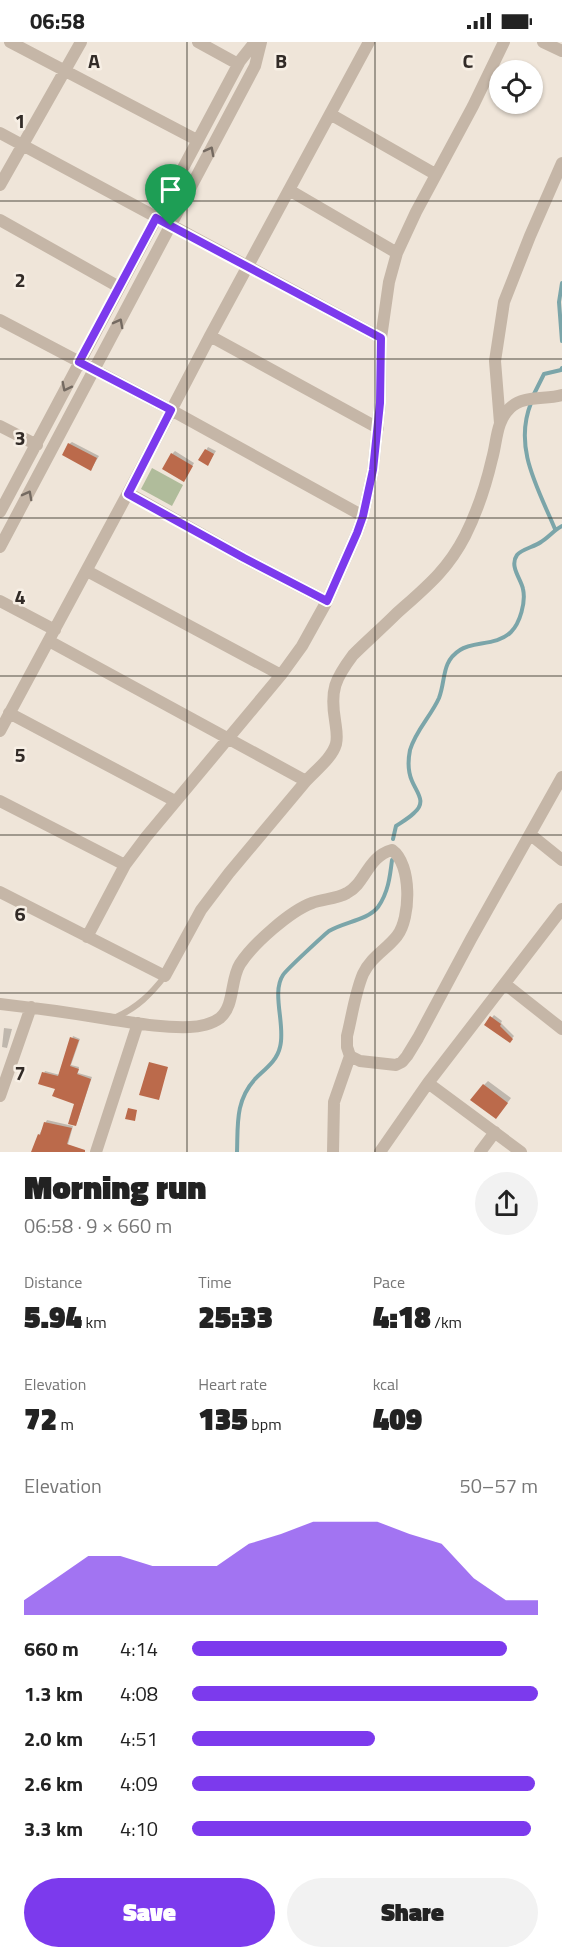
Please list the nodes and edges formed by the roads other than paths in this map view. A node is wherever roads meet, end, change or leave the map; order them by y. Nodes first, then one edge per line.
1 (10, 42) edge
2 (81, 42) edge
3 (198, 42) edge
4 (255, 42) edge
5 (261, 42) edge
6 (369, 42) edge
7 (504, 42) edge
8 (543, 42) edge
9 (562, 51) edge
10 (238, 64) junction
11 (64, 70) junction
12 (330, 114) junction
13 (0, 133) edge
14 (197, 140) junction
15 (22, 145) junction
16 (562, 163) edge
17 (435, 174) junction
18 (0, 185) edge
19 (289, 190) junction
20 (156, 218) junction
21 (0, 220) edge
22 (171, 226) junction
23 (397, 253) junction
24 (246, 267) junction
25 (119, 287) junction
26 (0, 320) edge
27 (210, 336) junction
28 (381, 338) junction
29 (79, 362) junction
30 (95, 370) junction
31 (562, 395) edge
32 (171, 410) junction
33 (500, 423) junction
34 (0, 426) edge
35 (378, 428) junction
36 (37, 445) junction
37 (128, 494) junction
38 (0, 512) edge
39 (363, 516) junction
40 (5, 527) edge
41 (0, 547) edge
42 (87, 571) junction
43 (327, 601) junction
44 (0, 602) edge
45 (52, 636) junction
46 (281, 675) junction
47 (9, 713) junction
48 (0, 730) edge
49 (228, 739) junction
50 (562, 777) edge
51 (306, 781) junction
52 (0, 801) edge
53 (175, 801) junction
54 (531, 836) junction
55 (562, 860) edge
56 (125, 865) junction
57 (0, 892) edge
58 (562, 909) edge
59 (87, 936) junction
60 (165, 976) junction
61 (505, 984) junction
62 (0, 1004) edge
63 (31, 1007) junction
64 (110, 1019) junction
65 (138, 1023) junction
66 (562, 1029) edge
67 (350, 1056) junction
68 (428, 1083) junction
69 (0, 1096) edge
70 (495, 1132) junction
71 (96, 1152) edge
72 (333, 1152) edge
73 (380, 1152) edge
74 (480, 1152) edge
75 (521, 1152) edge

1 - 11 street
2 - 11 street
3 - 10 street
4 - 10 street
22 -> 5 street
6 - 12 street
7 - 17 street
8 - 9 street
10 - 14 street
11 - 14 street
11 - 15 street
12 - 17 street
12 - 19 street
13 - 15 street
14 - 20 street
15 - 18 street
15 - 20 street
16 - 33 street
17 - 23 street
19 - 23 street
19 - 24 street
20 - 22 street
20 - 25 street
21 - 25 street
22 - 24 street
30 -> 22 street
23 - 28 street
24 - 27 street
24 - 28 street
25 - 29 street
26 - 29 street
27 - 32 street
27 - 35 street
28 - 35 street
29 - 30 street
29 -> 36 street
30 - 32 street
40 -> 30 street
31 - 33 street
32 - 37 street
32 - 39 street
33 - 51 street
34 - 36 street
35 - 39 street
36 - 38 street
37 - 42 street
37 - 43 street
39 - 43 street
40 - 41 street
42 - 45 street
42 - 46 street
43 - 46 street
44 - 45 street
45 - 47 street
45 - 49 street
46 - 49 street
47 - 48 street
47 - 53 street
49 - 51 street
49 - 53 street
50 - 54 street
51 - 60 street
52 - 56 street
53 - 56 street
54 - 55 street
54 - 67 street
56 - 59 street
57 - 59 street
58 - 61 street
59 - 60 street
60 - 64 lane
61 - 66 street
61 - 68 street
62 - 63 street
63 - 64 street
63 - 69 street
64 - 65 street
65 - 67 street
65 - 71 street
67 - 72 street
68 - 70 street
68 - 73 street
70 - 74 street
70 - 75 street

